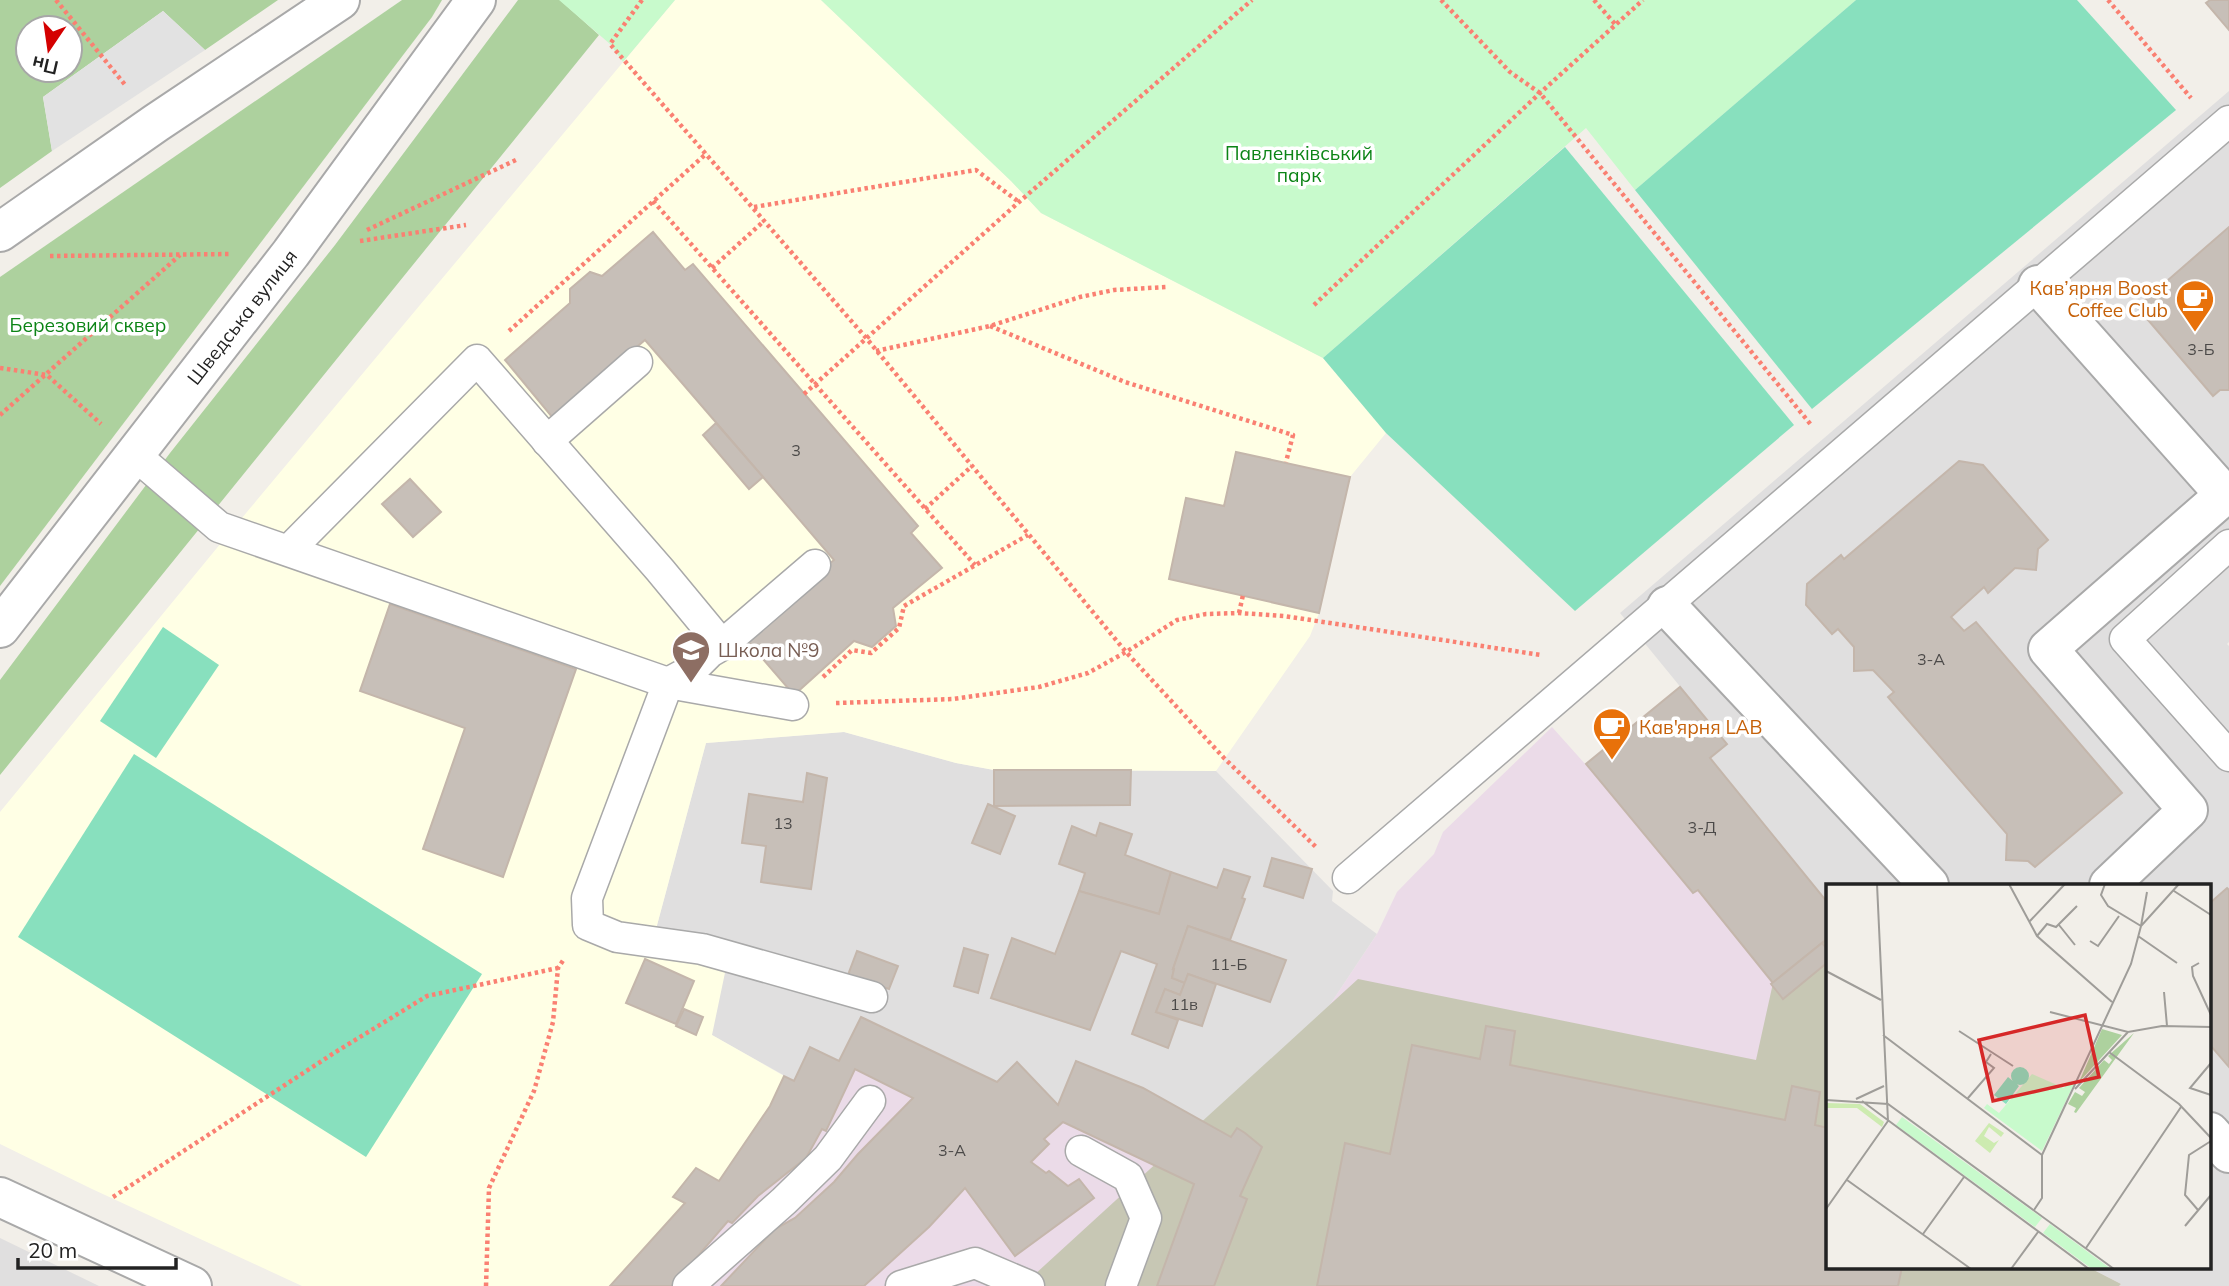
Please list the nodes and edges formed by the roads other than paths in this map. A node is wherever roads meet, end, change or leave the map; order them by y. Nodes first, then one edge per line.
1 (340, 0) edge
2 (476, 0) edge
3 (2224, 125) edge
4 (0, 232) edge
5 (2038, 285) junction
6 (637, 362) dead end
7 (547, 440) junction
8 (135, 455) junction
9 (2227, 493) edge
10 (2229, 545) edge
11 (289, 550) junction
12 (815, 565) dead end
13 (1667, 606) junction
14 (0, 628) edge
15 (722, 645) junction
16 (668, 683) junction
17 (793, 705) road end
18 (2229, 756) edge
19 (1348, 878) road end
20 (1928, 884) edge
21 (2110, 884) edge
22 (872, 997) dead end
23 (870, 1101) dead end
24 (2212, 1134) edge
25 (1081, 1151) dead end
26 (2229, 1153) edge
27 (0, 1198) edge
28 (192, 1286) edge
29 (688, 1286) edge
30 (901, 1286) edge
31 (1030, 1286) edge
32 (1121, 1286) edge

1 - 4 street
2 - 8 street, Шведська вулиця
3 - 5 lane
5 - 9 street
5 - 13 lane
6 - 7 lane
7 - 11 lane
7 - 15 lane
8 - 11 lane
8 - 14 street, Шведська вулиця
9 - 21 street
10 - 18 lane
11 - 16 lane
12 - 15 lane
13 - 19 lane
13 - 20 street
15 - 16 lane
16 - 17 lane
16 - 22 lane
23 - 29 lane
24 - 26 street
25 - 32 lane
27 - 28 street
30 - 31 lane

